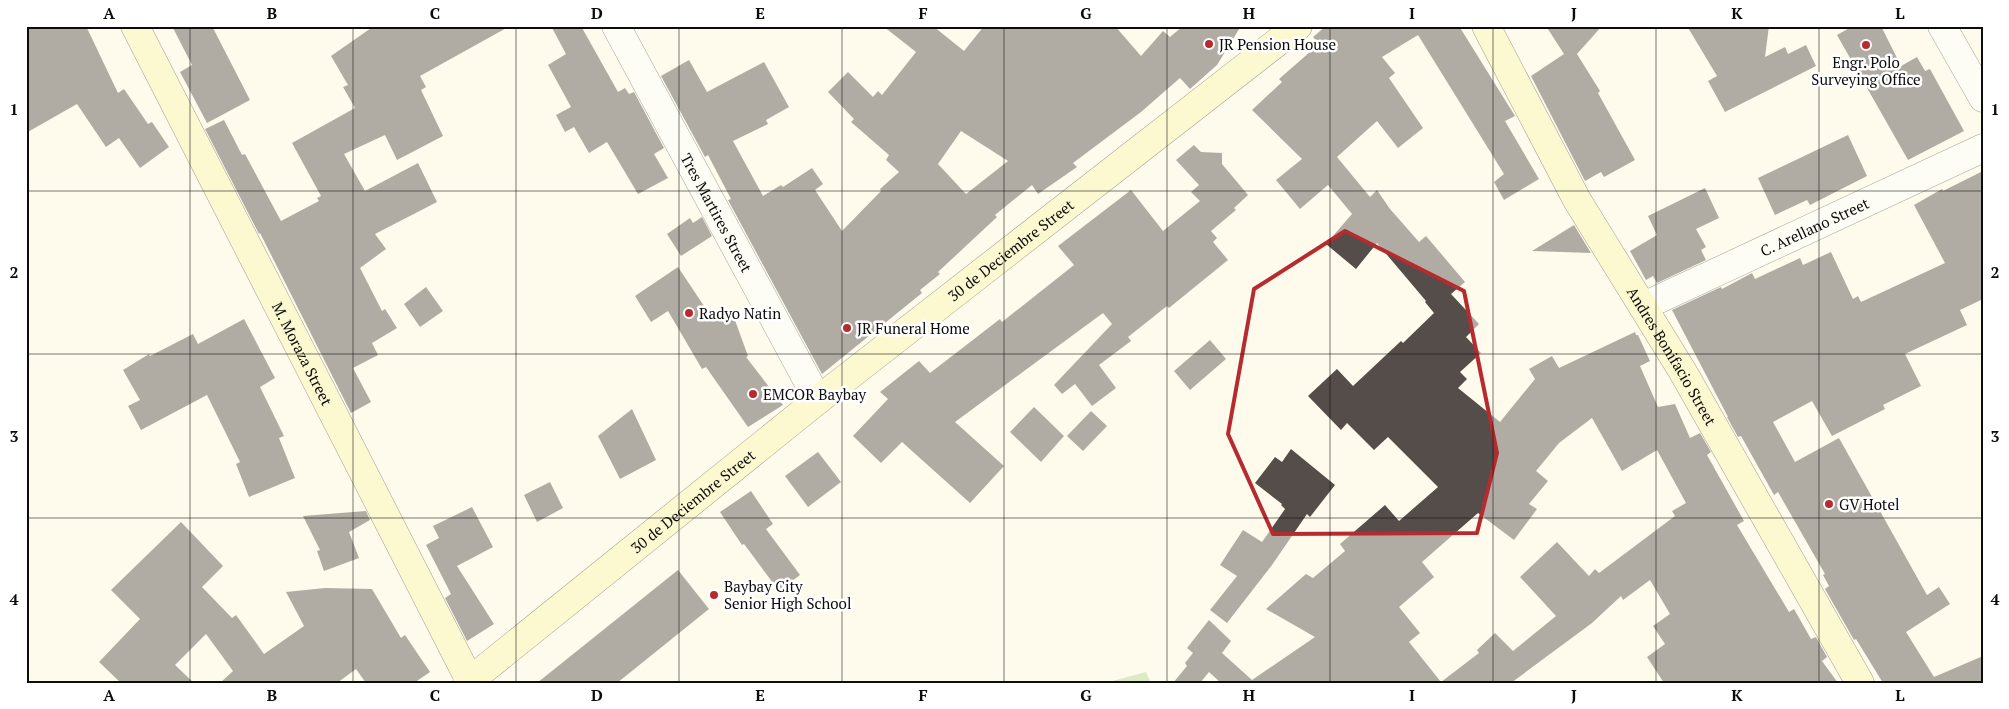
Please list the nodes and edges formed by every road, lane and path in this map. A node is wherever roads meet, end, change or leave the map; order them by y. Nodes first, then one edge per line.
1 (135, 26) edge
2 (616, 26) edge
3 (1298, 26) edge
4 (1486, 26) edge
5 (1942, 26) edge
6 (1983, 98) edge
7 (1983, 148) edge
8 (1644, 306) junction
9 (818, 400) junction
10 (469, 682) edge
11 (1860, 683) edge

1 - 10 street, M. Moraza Street
2 - 9 street, Tres Martires Street
3 - 9 street, 30 de Deciembre Street
4 - 8 street, Andres Bonifacio Street
5 - 6 street
7 - 8 street, C. Arellano Street
8 - 11 street, Andres Bonifacio Street
9 - 10 street, 30 de Deciembre Street

